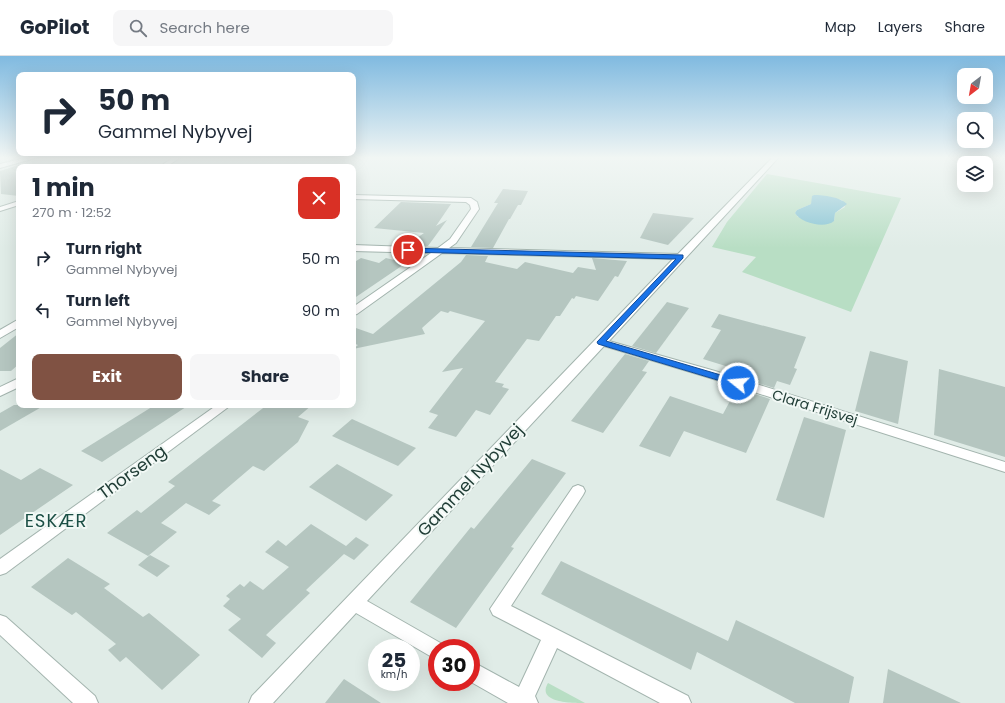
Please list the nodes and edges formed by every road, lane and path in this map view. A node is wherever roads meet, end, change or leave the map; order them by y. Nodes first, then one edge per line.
1 (747, 187) edge
2 (356, 197) edge
3 (16, 204) edge
4 (0, 209) edge
5 (356, 248) edge
6 (439, 250) junction
7 (681, 257) junction
8 (356, 310) edge
9 (16, 324) edge
10 (0, 335) edge
11 (601, 342) junction
12 (16, 384) edge
13 (0, 392) edge
14 (221, 408) edge
15 (1005, 467) edge
16 (578, 491) dead end
17 (0, 568) edge
18 (354, 603) junction
19 (0, 622) edge
20 (552, 638) junction
21 (428, 647) edge
22 (480, 677) edge
23 (519, 701) edge
24 (88, 703) edge
25 (259, 703) edge
26 (680, 703) edge

1 - 7 street, Gammel Nybyvej
2 - 6 street
3 - 4 street
5 - 6 street
6 - 7 street
6 - 8 street
7 - 11 street, Gammel Nybyvej
9 - 10 street
11 - 15 street, Clara Frijsvej
11 - 18 street, Gammel Nybyvej
12 - 13 street
14 - 17 street, Thorseng
16 - 20 street
18 - 21 street
18 - 25 street, Gammel Nybyvej
19 - 24 street
20 - 23 street
20 - 26 street
22 - 23 street

